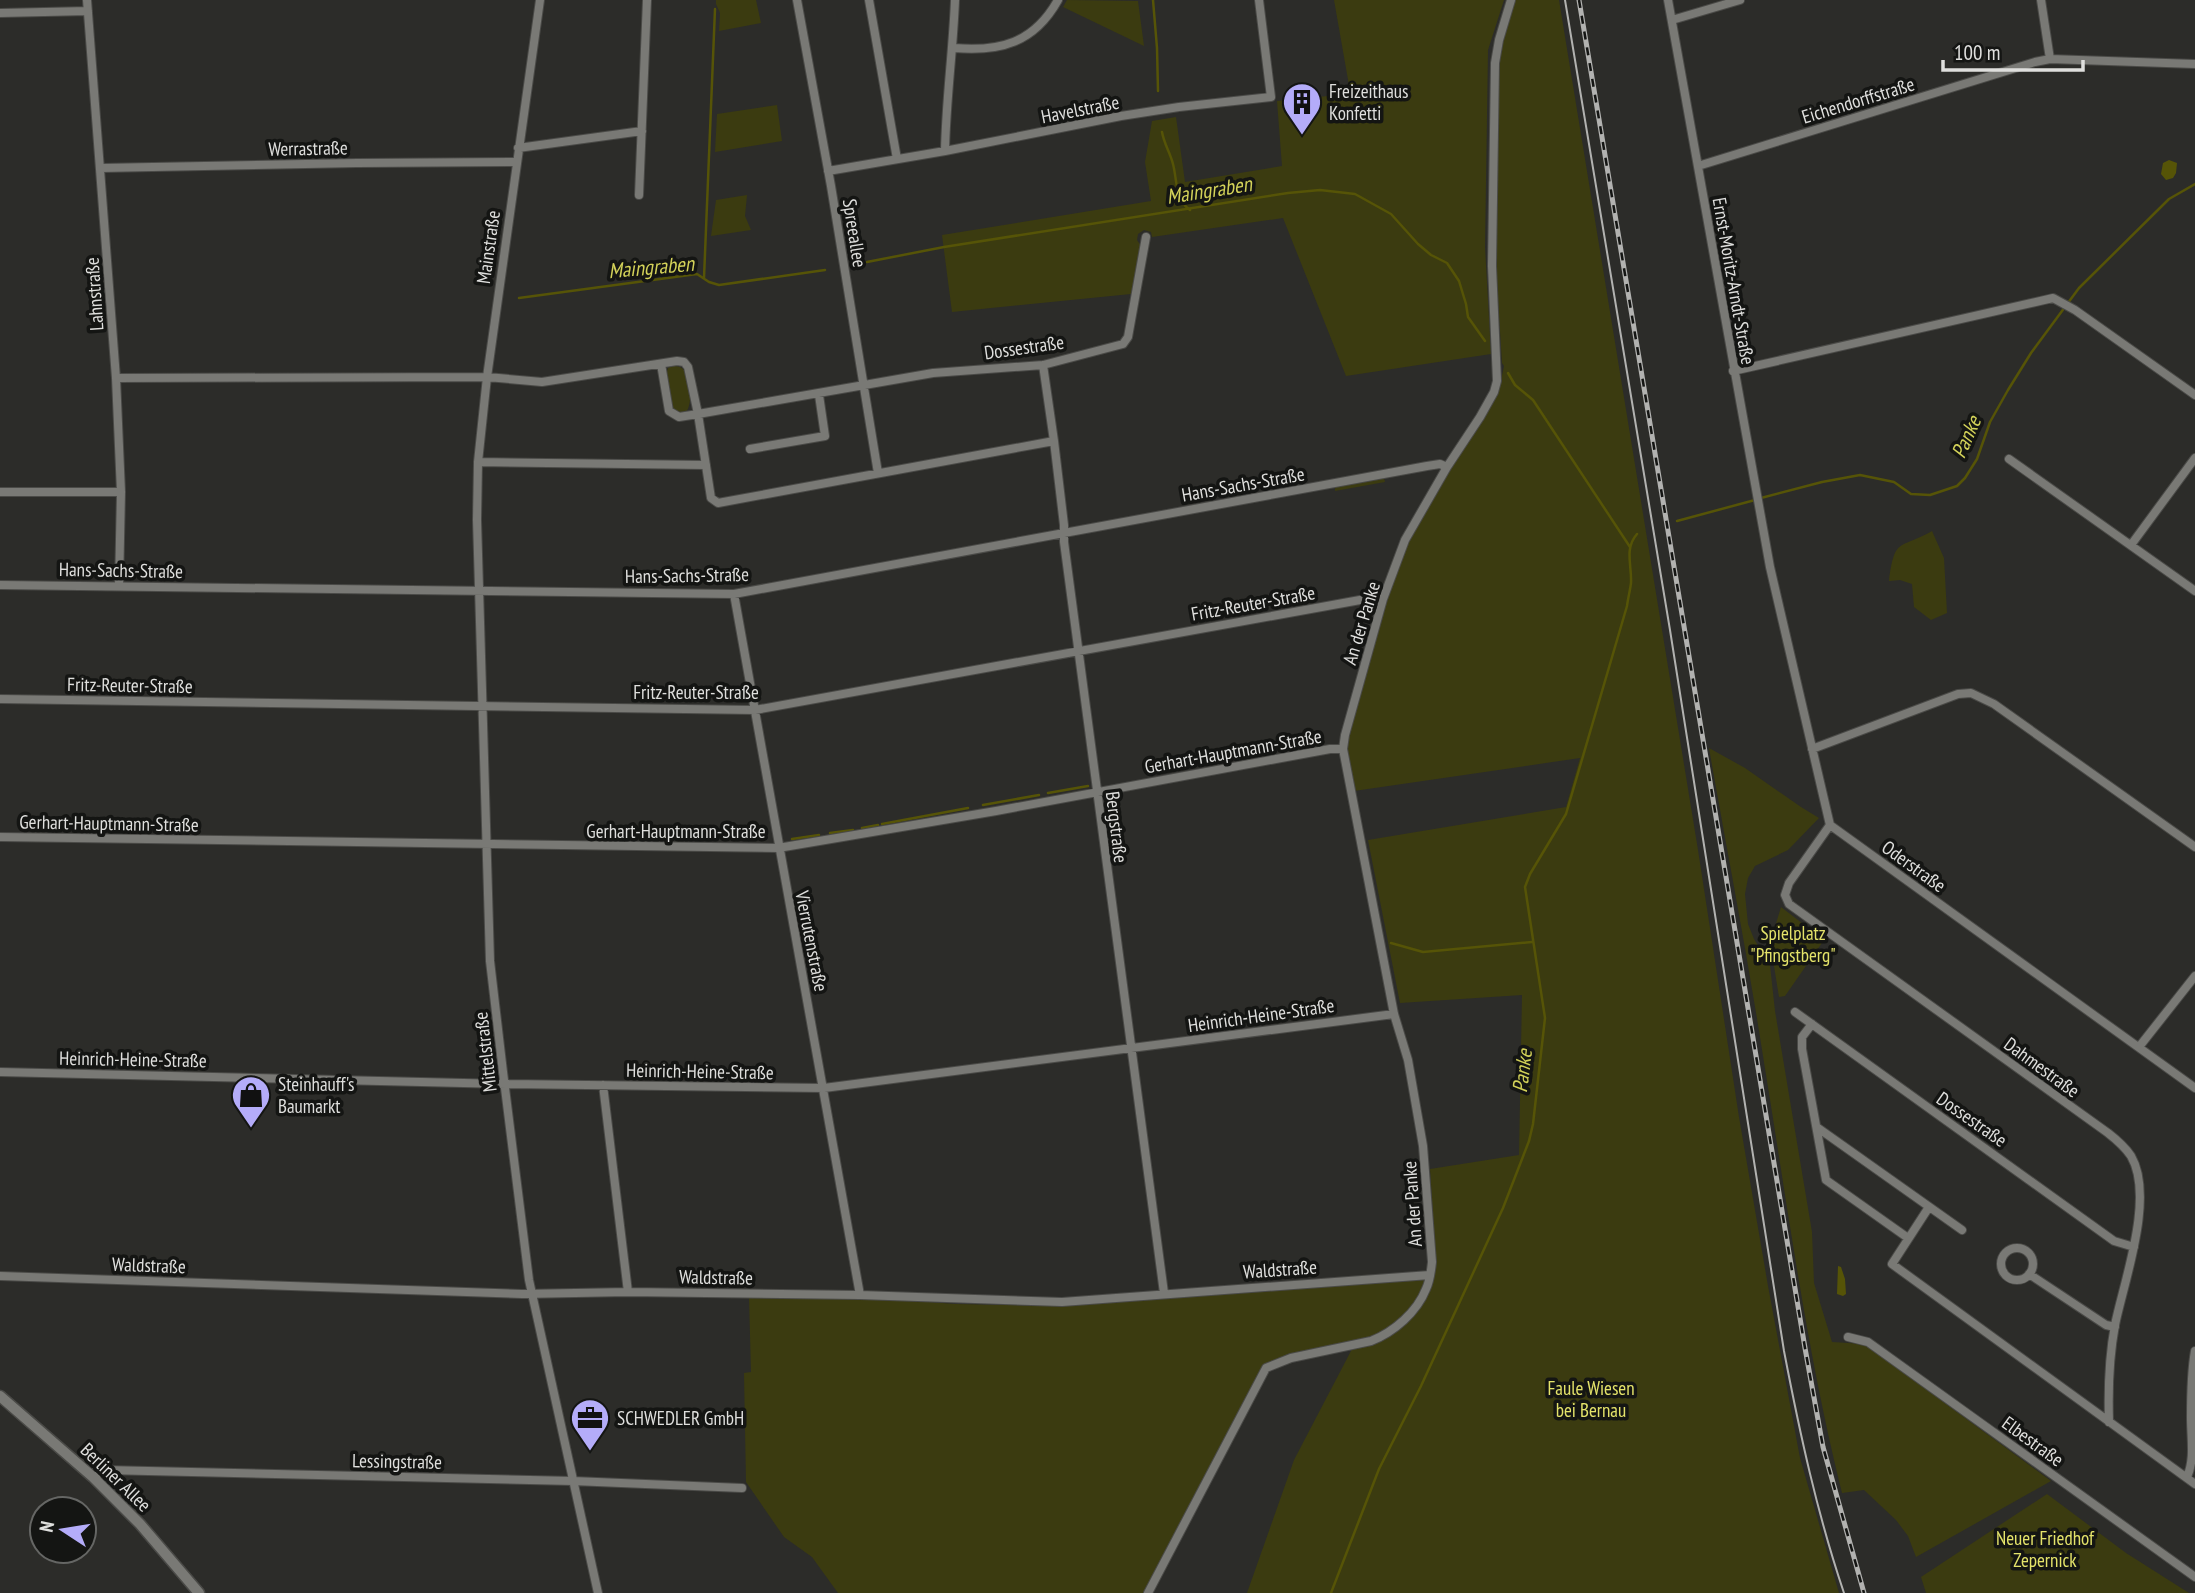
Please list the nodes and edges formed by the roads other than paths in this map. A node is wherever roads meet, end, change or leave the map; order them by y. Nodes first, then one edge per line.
1 (87, 0) edge
2 (540, 0) edge
3 (647, 0) edge
4 (797, 0) edge
5 (869, 0) edge
6 (955, 0) edge
7 (1058, 0) edge
8 (1259, 0) edge
9 (1511, 0) edge
10 (1668, 0) edge
11 (1740, 0) edge
12 (2042, 0) edge
13 (88, 11) junction
14 (0, 13) edge
15 (1672, 20) junction
16 (954, 48) junction
17 (2050, 60) junction
18 (2195, 64) edge
19 (642, 131) junction
20 (518, 148) junction
21 (945, 151) junction
22 (897, 159) junction
23 (516, 162) junction
24 (1698, 166) junction
25 (101, 169) junction
26 (828, 171) junction
27 (639, 195) dead end
28 (1146, 237) dead end
29 (661, 364) junction
30 (1043, 365) junction
31 (1733, 370) junction
32 (487, 377) junction
33 (116, 378) junction
34 (864, 385) junction
35 (818, 394) junction
36 (2195, 395) edge
37 (698, 414) junction
38 (1054, 441) junction
39 (750, 449) dead end
40 (2195, 458) edge
41 (2009, 459) dead end
42 (478, 462) junction
43 (706, 465) junction
44 (1447, 467) junction
45 (878, 472) junction
46 (0, 492) edge
47 (121, 492) junction
48 (477, 499) joint
49 (1064, 533) junction
50 (2131, 545) junction
51 (0, 585) edge
52 (119, 586) junction
53 (480, 590) junction
54 (2195, 591) edge
55 (734, 594) junction
56 (1383, 599) junction
57 (1079, 650) junction
58 (0, 699) edge
59 (483, 706) junction
60 (755, 710) junction
61 (1343, 749) junction
62 (1812, 749) junction
63 (1096, 791) junction
64 (1830, 825) junction
65 (0, 838) edge
66 (486, 845) junction
67 (2195, 847) edge
68 (778, 848) junction
69 (2195, 976) edge
70 (1795, 1012) dead end
71 (1394, 1014) junction
72 (1812, 1024) junction
73 (2139, 1047) junction
74 (1131, 1049) junction
75 (0, 1072) edge
76 (505, 1084) junction
77 (603, 1085) junction
78 (824, 1088) junction
79 (2195, 1088) edge
80 (1818, 1128) junction
81 (1929, 1207) junction
82 (1962, 1230) dead end
83 (1908, 1238) junction
84 (2134, 1247) junction
85 (2029, 1274) junction
86 (1430, 1275) junction
87 (0, 1276) edge
88 (628, 1292) junction
89 (1164, 1293) junction
90 (532, 1294) junction
91 (860, 1295) junction
92 (2115, 1327) junction
93 (1848, 1337) dead end
94 (2195, 1351) edge
95 (0, 1396) edge
96 (2193, 1405) edge
97 (2109, 1422) junction
98 (93, 1478) junction
99 (2187, 1478) junction
100 (573, 1481) junction
101 (2195, 1484) edge
102 (742, 1488) dead end
103 (2195, 1577) edge
104 (199, 1593) edge
105 (598, 1593) edge
106 (1148, 1593) edge

1 - 13 street, Lahnstraße
2 - 20 street, Mainstraße
3 - 19 street
4 - 26 street, Spreeallee
5 - 22 street
6 - 16 street
7 - 16 street
8 - 21 street, Havelstraße
9 - 44 street, An der Panke
10 - 15 street, Ernst-Moritz-Arndt-Straße
11 - 15 street
12 - 17 street
13 - 14 street
13 - 25 street, Lahnstraße
15 - 24 street, Ernst-Moritz-Arndt-Straße
16 - 21 street
17 - 18 street, Eichendorffstraße
17 - 24 street, Eichendorffstraße
19 - 20 street
19 - 27 street
20 - 23 street, Mainstraße
21 - 22 street, Havelstraße
22 - 26 street, Havelstraße
23 - 25 street, Werrastraße
23 - 32 street, Mainstraße
24 - 31 street, Ernst-Moritz-Arndt-Straße
25 - 33 street, Lahnstraße
26 - 34 street, Spreeallee
28 - 30 street, Dossestraße
29 - 32 street
29 - 37 street
29 - 37 street, Dossestraße
30 - 34 street, Dossestraße
30 - 38 street, Bergstraße
31 - 36 street
31 - 62 street, Ernst-Moritz-Arndt-Straße
32 - 33 street
32 - 42 street, Mainstraße
33 - 47 street, Lahnstraße
34 - 35 street, Dossestraße
34 - 45 street, Spreeallee
35 - 37 street, Dossestraße
35 - 39 street
37 - 43 street
38 - 45 street
38 - 49 street, Bergstraße
40 - 50 street
41 - 50 street
42 - 43 street
42 - 48 street, Mainstraße
43 - 45 street
44 - 49 street, Hans-Sachs-Straße
44 - 56 street, An der Panke
46 - 47 street
47 - 52 street, Lahnstraße
48 - 53 street, Mittelstraße
49 - 55 street, Hans-Sachs-Straße
49 - 57 street, Bergstraße
50 - 54 street
51 - 52 street, Hans-Sachs-Straße
52 - 53 street, Hans-Sachs-Straße
53 - 55 street, Hans-Sachs-Straße
53 - 59 street, Mittelstraße
55 - 60 street, Vierrutenstraße
56 - 57 street, Fritz-Reuter-Straße
56 - 61 street, An der Panke
57 - 60 street, Fritz-Reuter-Straße
57 - 63 street, Bergstraße
58 - 59 street, Fritz-Reuter-Straße
59 - 60 street, Fritz-Reuter-Straße
59 - 66 street, Mittelstraße
60 - 68 street, Vierrutenstraße
61 - 63 street, Gerhart-Hauptmann-Straße
61 - 71 street, An der Panke
62 - 64 street
62 - 67 street
63 - 68 street, Gerhart-Hauptmann-Straße
63 - 74 street, Bergstraße
64 - 73 street, Oderstraße
64 - 84 street, Dahmestraße
65 - 66 street, Gerhart-Hauptmann-Straße
66 - 68 street, Gerhart-Hauptmann-Straße
66 - 76 street, Mittelstraße
68 - 78 street, Vierrutenstraße
69 - 73 street
70 - 72 street, Dossestraße
71 - 74 street, Heinrich-Heine-Straße
71 - 86 street, An der Panke
72 - 80 street
72 - 84 street, Dossestraße
73 - 79 street, Oderstraße
74 - 78 street, Heinrich-Heine-Straße
74 - 89 street, Bergstraße
75 - 76 street, Heinrich-Heine-Straße
76 - 77 street, Heinrich-Heine-Straße
76 - 90 street, Mittelstraße
77 - 78 street, Heinrich-Heine-Straße
77 - 88 street
78 - 91 street, Vierrutenstraße
80 - 81 street
80 - 83 street
81 - 82 street
81 - 83 street
83 - 97 street
84 - 92 street, Dahmestraße
85 - 85 street
85 - 92 street
86 - 89 street, Waldstraße
86 - 106 street
87 - 90 street, Waldstraße
88 - 90 street, Waldstraße
88 - 91 street, Waldstraße
89 - 91 street, Waldstraße
90 - 100 street, Mittelstraße
92 - 97 street, Dahmestraße
93 - 103 street, Elbestraße
94 - 96 street
95 - 98 street, Berliner Allee
96 - 99 street
97 - 99 street
98 - 100 street, Lessingstraße
98 - 104 street, Berliner Allee
99 - 101 street
100 - 102 street, Lessingstraße
100 - 105 street, Mittelstraße

